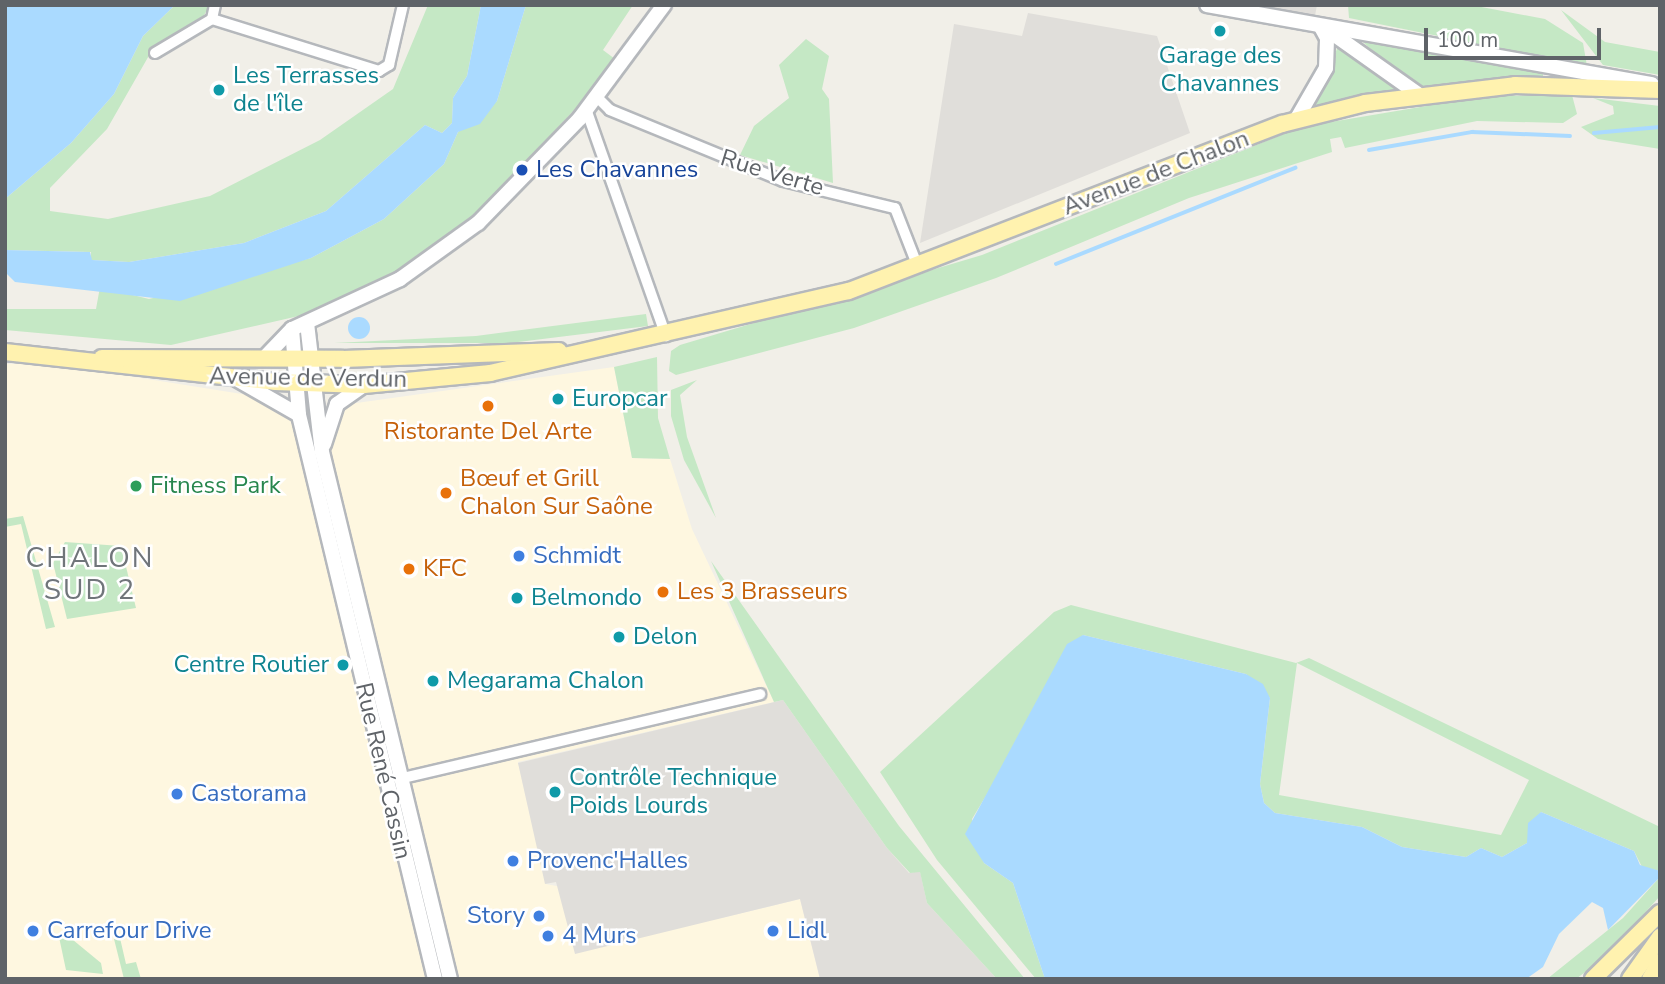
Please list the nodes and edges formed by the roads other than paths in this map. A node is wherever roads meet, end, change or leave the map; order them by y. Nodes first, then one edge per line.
1 (215, 5) edge
2 (403, 5) edge
3 (664, 5) edge
4 (1207, 5) edge
5 (212, 19) junction
6 (1321, 27) junction
7 (155, 52) dead end
8 (1660, 88) edge
9 (1418, 94) junction
10 (597, 97) junction
11 (583, 114) junction
12 (1296, 120) junction
13 (918, 267) junction
14 (307, 323) junction
15 (292, 328) junction
16 (666, 336) junction
17 (610, 347) junction
18 (5, 352) edge
19 (265, 357) junction
20 (292, 358) junction
21 (310, 358) junction
22 (88, 359) junction
23 (239, 380) junction
24 (294, 383) junction
25 (312, 383) junction
26 (364, 385) junction
27 (299, 415) junction
28 (322, 453) junction
29 (335, 559) junction
30 (368, 626) junction
31 (760, 694) dead end
32 (374, 729) junction
33 (403, 778) junction
34 (1660, 913) edge
35 (1660, 937) edge
36 (1660, 943) edge
37 (1660, 962) edge
38 (435, 979) edge
39 (450, 979) edge
40 (1593, 979) edge
41 (1630, 979) edge
42 (1650, 979) edge

1 - 5 street
2 - 5 street
3 - 10 main road
4 - 6 main road
5 - 7 street
6 - 8 main road
6 - 9 main road
6 - 12 main road
8 - 9 main road, Avenue de Chalon
9 - 12 main road, Avenue de Chalon
10 - 11 main road
10 - 13 street, Rue Verte
11 - 14 main road
11 - 16 street
12 - 13 main road, Avenue de Chalon
13 - 16 main road, Avenue de Chalon
14 - 15 main road
14 - 21 main road, Rue René Cassin
15 - 19 main road
15 - 20 main road, Rue René Cassin
16 - 17 main road, Avenue de Verdun
17 - 21 main road, Avenue de Verdun
17 - 26 main road, Avenue de Verdun
18 - 22 main road, Avenue de Verdun
19 - 20 main road, Avenue de Verdun
19 - 22 main road, Avenue de Verdun
20 - 21 main road, Avenue de Verdun
20 - 24 main road, Rue René Cassin
21 - 25 main road, Rue René Cassin
22 - 23 main road, Avenue de Verdun
23 - 24 main road, Avenue de Verdun
23 - 27 main road
24 - 25 main road, Avenue de Verdun
24 - 27 main road, Rue René Cassin
25 - 26 main road, Avenue de Verdun
25 - 28 main road, Rue René Cassin
26 - 28 main road
27 - 29 main road, Rue René Cassin
28 - 30 main road, Rue René Cassin
29 - 30 main road
29 - 32 main road, Rue René Cassin
30 - 33 main road, Rue René Cassin
31 - 33 street
32 - 33 main road
32 - 38 main road, Rue René Cassin
33 - 39 main road, Rue René Cassin
34 - 40 main road
35 - 41 main road
36 - 41 main road
37 - 42 main road

